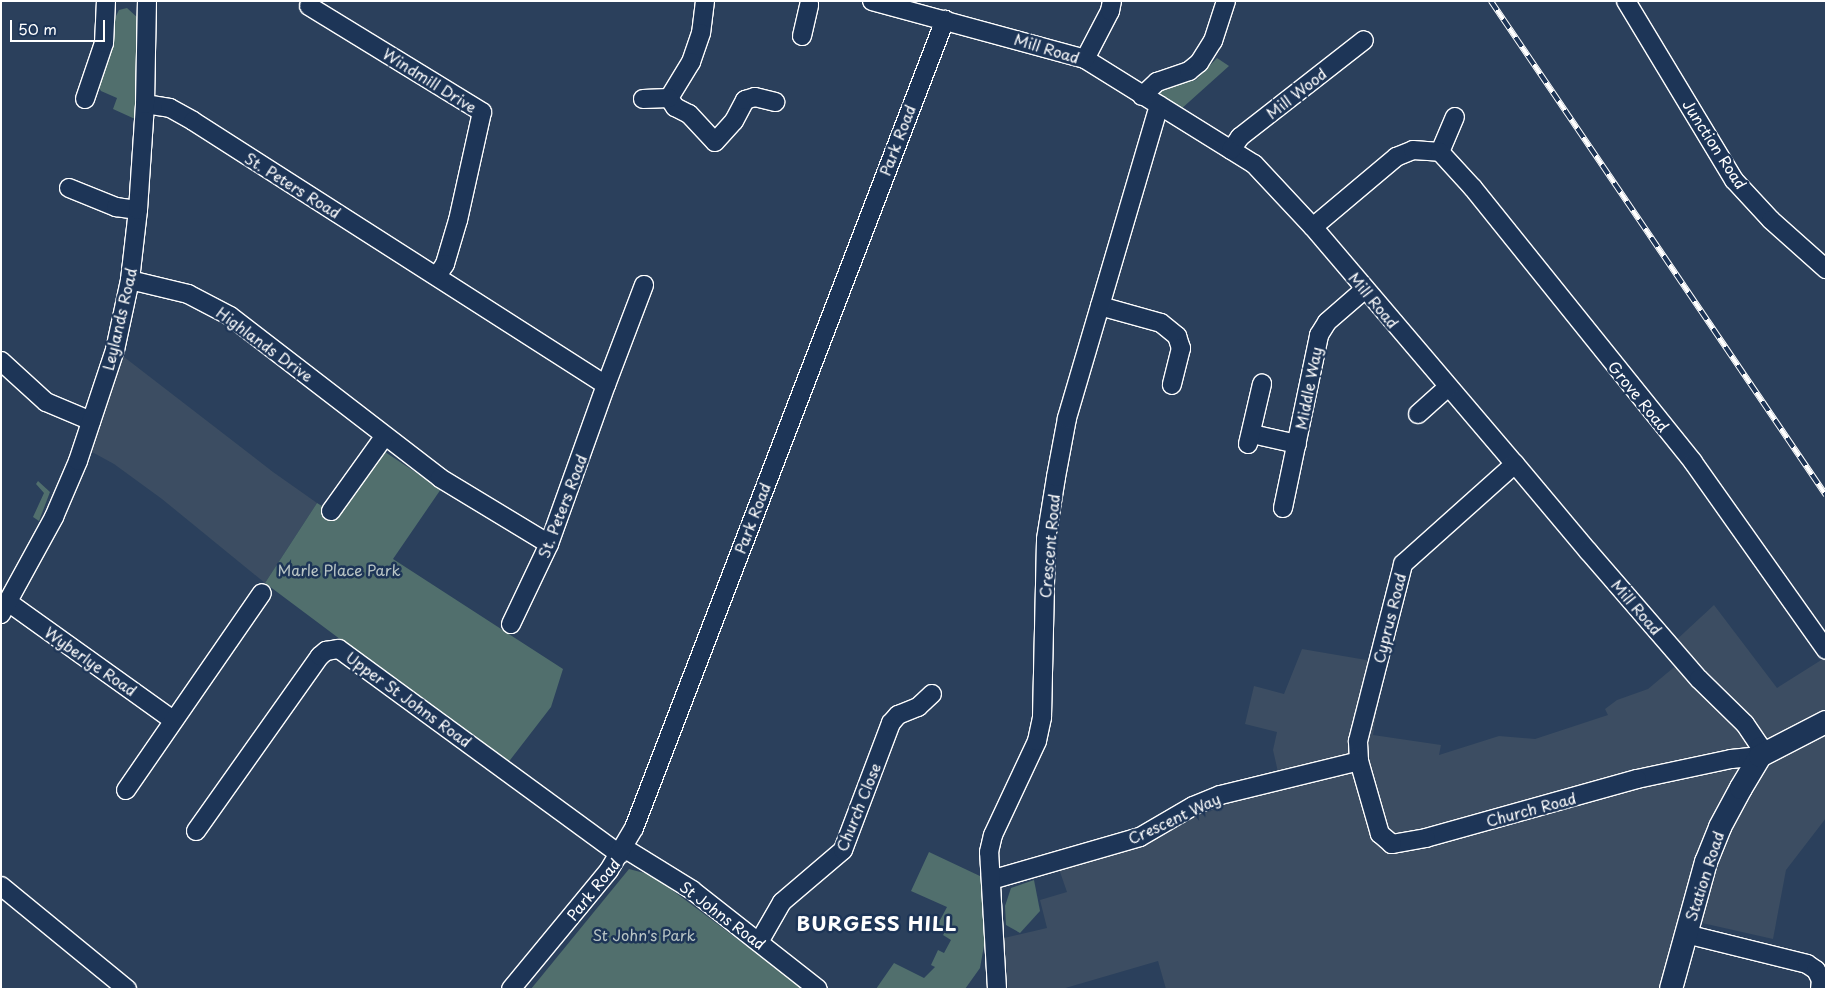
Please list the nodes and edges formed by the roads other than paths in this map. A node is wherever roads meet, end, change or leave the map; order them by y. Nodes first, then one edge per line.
1 (106, 1) edge
2 (147, 1) edge
3 (705, 1) edge
4 (872, 1) edge
5 (1112, 1) edge
6 (1226, 1) edge
7 (1626, 1) edge
8 (805, 2) edge
9 (309, 6) dead end
10 (945, 20) junction
11 (802, 36) dead end
12 (1364, 40) dead end
13 (1085, 59) junction
14 (1142, 96) junction
15 (85, 98) dead end
16 (669, 98) junction
17 (643, 99) dead end
18 (776, 102) dead end
19 (145, 104) junction
20 (1159, 106) junction
21 (1454, 117) dead end
22 (1231, 150) junction
23 (1440, 152) junction
24 (69, 188) dead end
25 (138, 210) junction
26 (1313, 227) junction
27 (1824, 260) edge
28 (437, 276) junction
29 (130, 280) junction
30 (644, 285) dead end
31 (1364, 290) junction
32 (1100, 306) junction
33 (1, 361) edge
34 (1262, 384) dead end
35 (606, 385) junction
36 (1172, 385) dead end
37 (1448, 387) junction
38 (1418, 414) dead end
39 (91, 421) junction
40 (384, 437) junction
41 (1297, 444) junction
42 (1515, 464) junction
43 (1283, 508) dead end
44 (330, 511) dead end
45 (549, 544) junction
46 (262, 593) dead end
47 (5, 608) edge
48 (511, 624) dead end
49 (1826, 650) edge
50 (932, 694) dead end
51 (173, 720) junction
52 (1826, 722) edge
53 (1760, 756) junction
54 (1359, 761) junction
55 (126, 790) dead end
56 (196, 831) dead end
57 (622, 851) junction
58 (992, 880) junction
59 (1, 886) edge
60 (1686, 934) junction
61 (759, 942) junction
62 (1821, 967) edge
63 (127, 989) edge
64 (511, 989) edge
65 (818, 989) edge
66 (997, 989) edge
67 (1671, 989) edge
68 (1820, 989) edge

1 - 15 street
2 - 19 street, Leylands Road
3 - 16 street
4 - 10 street, Mill Road
5 - 13 street
6 - 14 street
7 - 27 street, Junction Road
8 - 11 street
9 - 28 street, Windmill Drive
10 - 13 street, Mill Road
10 - 57 street, Park Road
12 - 22 street, Mill Wood
13 - 14 street, Mill Road
14 - 20 street, Mill Road
16 - 17 street
16 - 18 street
19 - 25 street, Leylands Road
19 - 28 street, St. Peters Road
20 - 22 street, Mill Road
20 - 32 street, Crescent Road
21 - 23 street
22 - 26 street, Mill Road
23 - 26 street
23 - 49 street, Grove Road
24 - 25 street
25 - 29 street, Leylands Road
26 - 31 street, Mill Road
28 - 35 street, St. Peters Road
29 - 39 street, Leylands Road
29 - 40 street, Highlands Drive
30 - 35 street, St. Peters Road
31 - 37 street, Mill Road
31 - 41 street, Middle Way
32 - 36 street
32 - 58 street, Crescent Road
33 - 39 street
34 - 41 street, Middle Way
35 - 45 street, St. Peters Road
37 - 38 street
37 - 42 street, Mill Road
39 - 47 street, Leylands Road
40 - 44 street
40 - 45 street, Highlands Drive
41 - 43 street, Middle Way
42 - 53 street, Mill Road
42 - 54 street, Cyprus Road
45 - 48 street, St. Peters Road
46 - 51 street
47 - 51 street, Wyberlye Road
50 - 61 street, Church Close
51 - 55 street
52 - 53 main road
53 - 54 street, Church Road
53 - 60 main road, Station Road
54 - 58 street, Crescent Way
56 - 57 street, Upper St Johns Road
57 - 61 street, St Johns Road
57 - 64 street, Park Road
58 - 66 street, Crescent Road
59 - 63 street
60 - 62 street
60 - 67 main road, Station Road
61 - 65 street, St Johns Road
62 - 68 street

